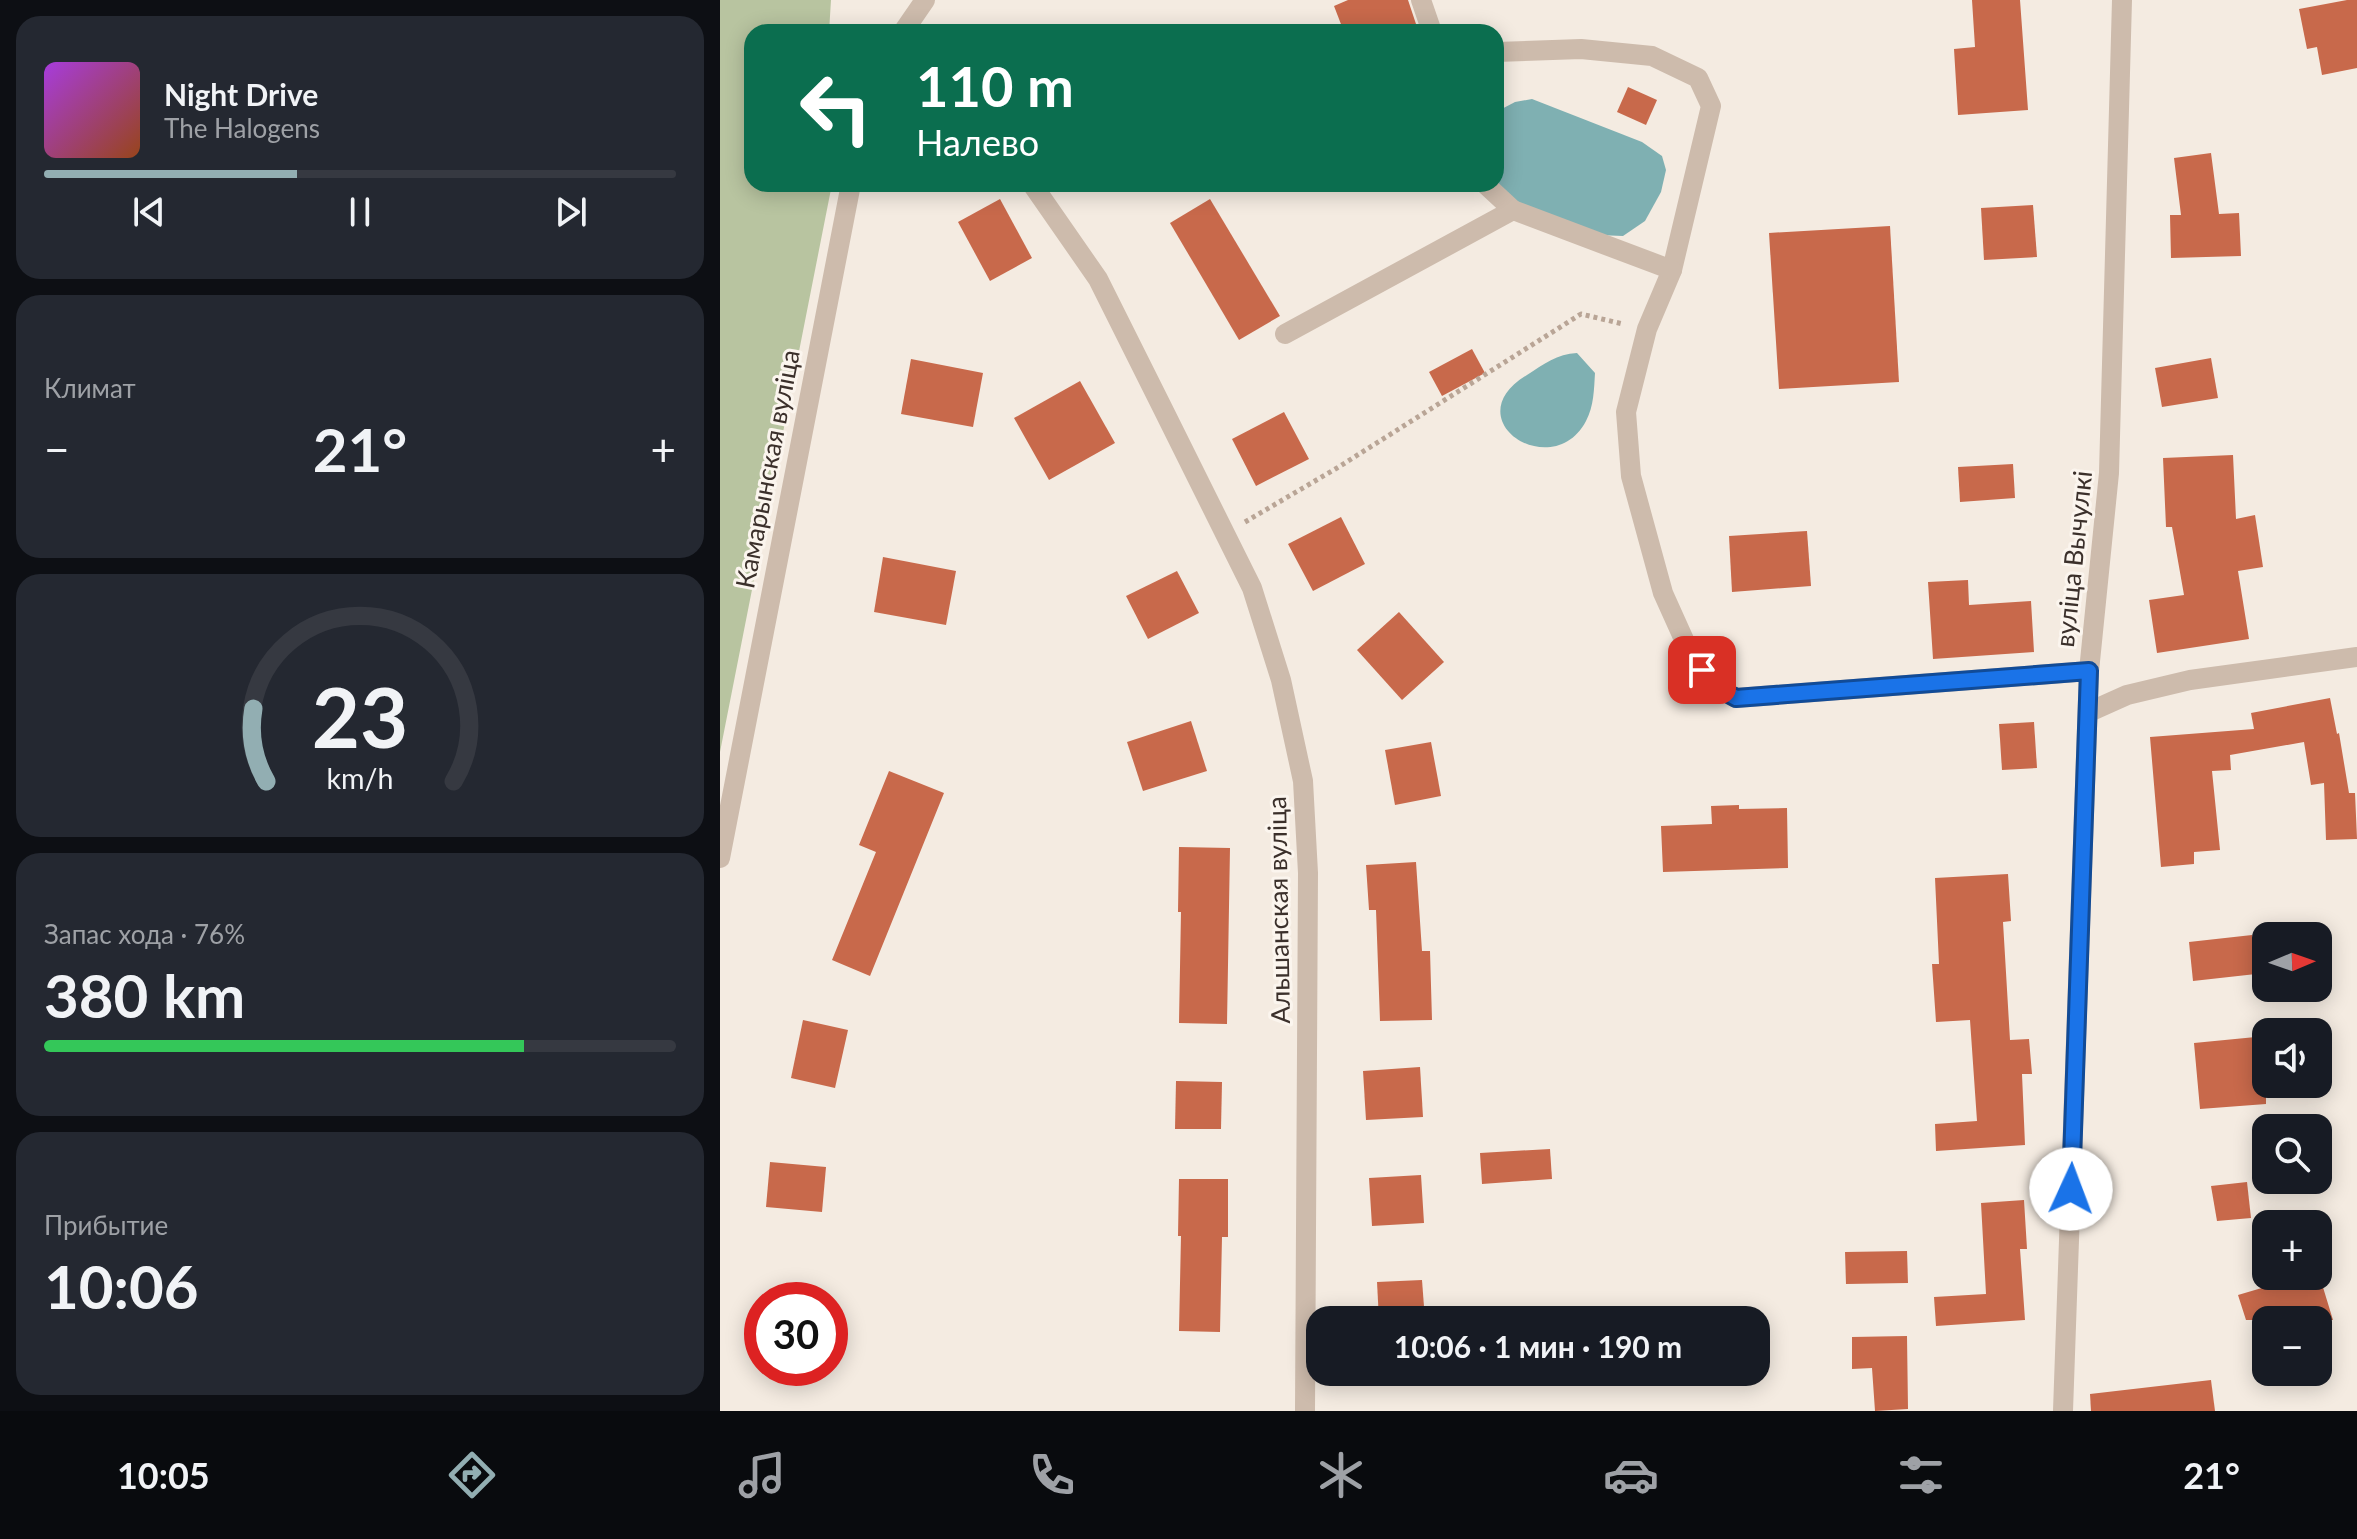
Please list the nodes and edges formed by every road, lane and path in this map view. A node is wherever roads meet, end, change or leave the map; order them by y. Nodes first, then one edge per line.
1 (1421, 0) edge
2 (2122, 0) edge
3 (919, 6) edge
4 (908, 24) edge
5 (1429, 24) edge
6 (1504, 52) edge
7 (849, 192) edge
8 (1038, 192) edge
9 (1494, 192) edge
10 (1513, 210) junction
11 (1672, 270) junction
12 (1647, 329) junction
13 (1285, 334) dead end
14 (1225, 534) junction
15 (2357, 657) edge
16 (2089, 671) junction
17 (2089, 712) junction
18 (720, 858) edge
19 (1305, 1411) edge
20 (2063, 1411) edge

1 - 5 street
2 - 16 street, вуліца Вычулкі
3 - 4 street
6 - 11 street
7 - 18 street, Камарынская вуліца
8 - 14 street, Альшанская вуліца
9 - 10 street
10 - 11 street
10 - 13 street
11 - 12 street
12 - 14 path
12 - 16 street
14 - 19 street, Альшанская вуліца
15 - 17 street
16 - 17 street, вуліца Вычулкі
17 - 20 street, вуліца Вычулкі

